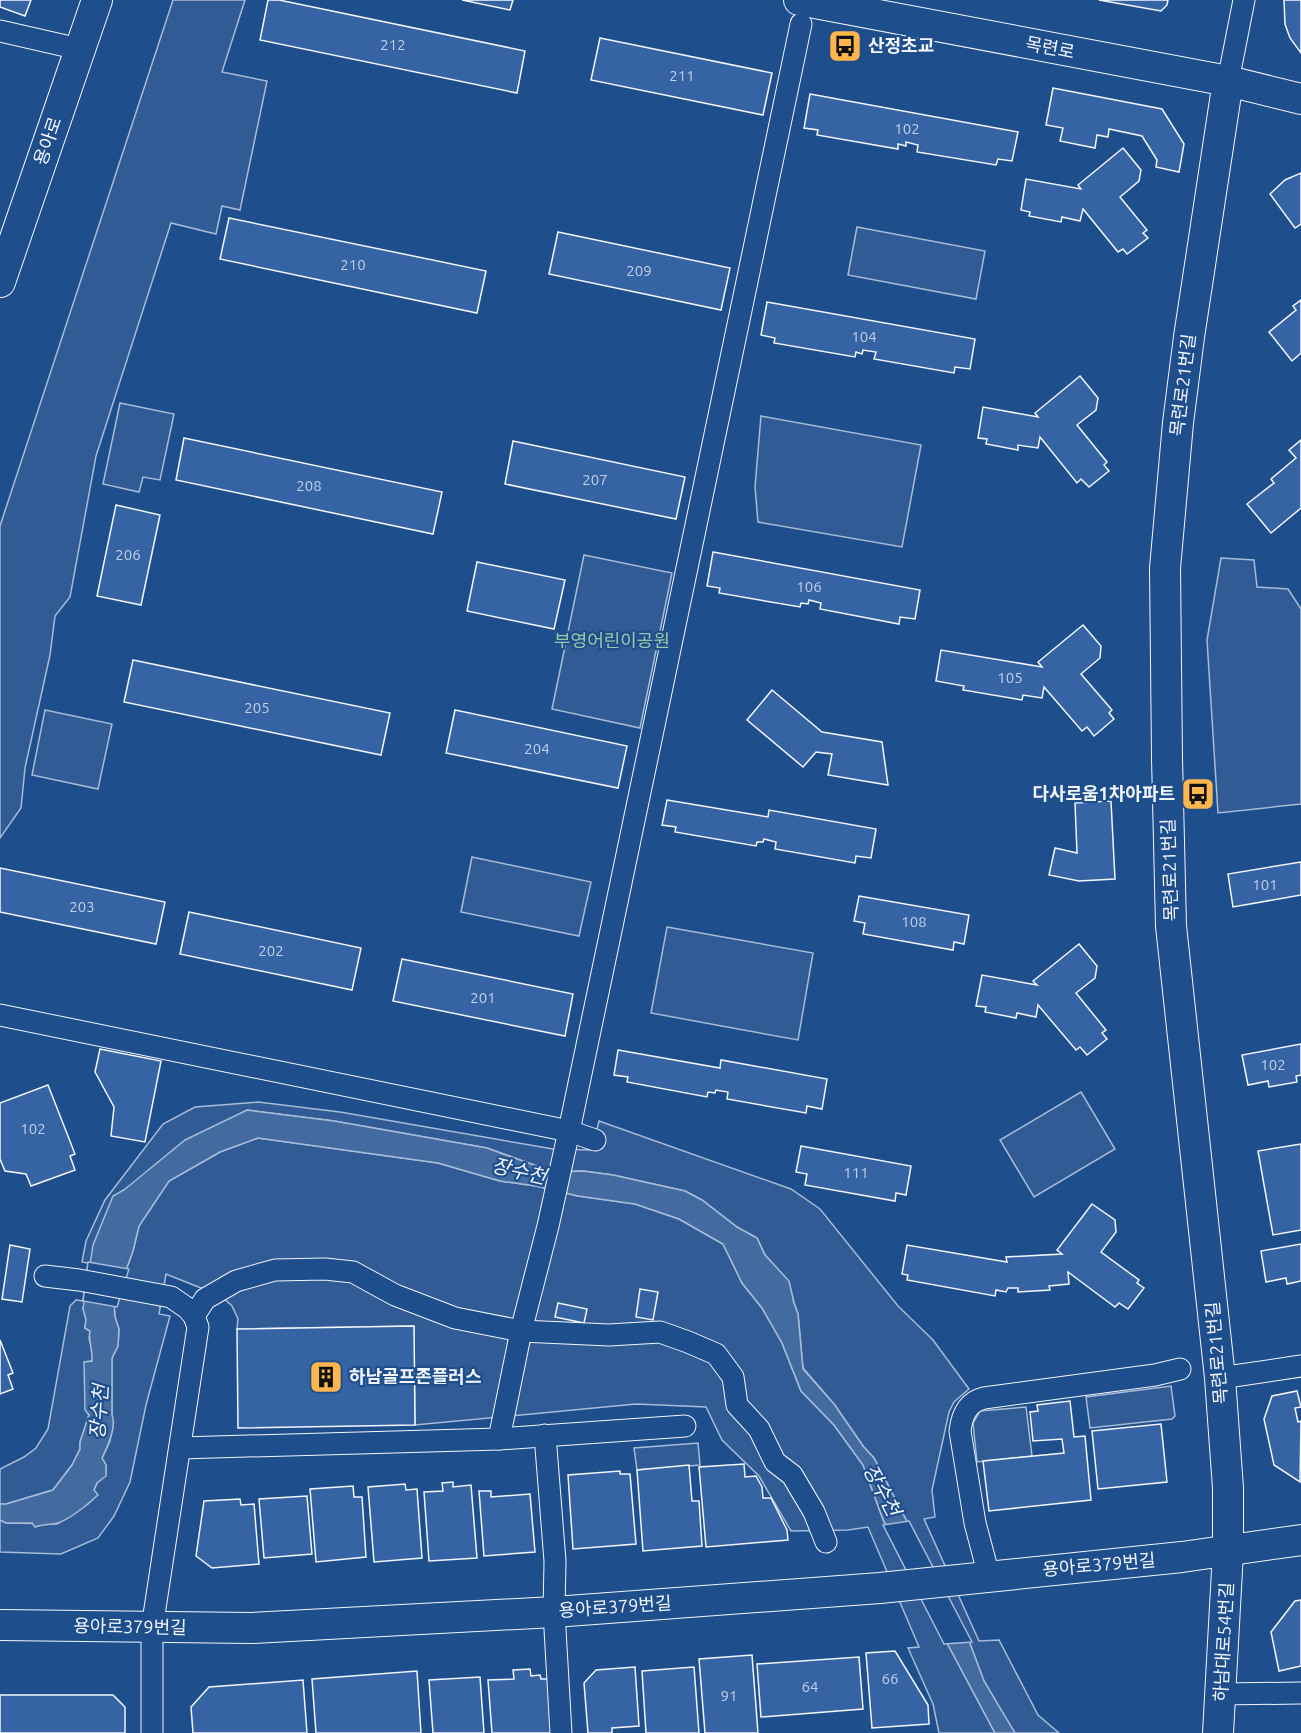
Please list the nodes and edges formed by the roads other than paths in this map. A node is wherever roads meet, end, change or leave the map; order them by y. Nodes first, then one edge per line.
1 (98, 0) edge
2 (1244, 0) edge
3 (800, 12) edge
4 (0, 31) edge
5 (80, 49) junction
6 (1228, 81) junction
7 (1301, 99) edge
8 (0, 282) edge
9 (0, 1015) edge
10 (568, 1135) junction
11 (595, 1140) dead end
12 (45, 1276) dead end
13 (194, 1316) junction
14 (521, 1331) junction
15 (1301, 1365) edge
16 (1180, 1369) dead end
17 (1220, 1378) junction
18 (685, 1426) dead end
19 (545, 1435) junction
20 (500, 1438) junction
21 (180, 1448) junction
22 (1301, 1540) edge
23 (826, 1542) dead end
24 (1228, 1552) junction
25 (978, 1577) junction
26 (554, 1612) junction
27 (0, 1624) edge
28 (152, 1628) junction
29 (1301, 1693) edge
30 (1221, 1694) junction
31 (152, 1733) edge
32 (561, 1733) edge
33 (1218, 1733) edge

1 - 5 street, 용아로
2 - 6 street
3 - 6 street, 목련로
3 - 10 street
4 - 5 street
5 - 8 street, 용아로
6 - 7 street, 목련로
6 - 17 street, 목련로21번길
9 - 10 street
10 - 11 street
10 - 14 street
12 - 13 street
13 - 14 street
13 - 21 street
14 - 20 street
14 - 23 street
15 - 17 street
16 - 25 street
17 - 24 street, 목련로21번길
18 - 19 street
19 - 20 street
19 - 26 street
20 - 21 street
21 - 28 street
22 - 24 street, 용아로379번길
24 - 25 street, 용아로379번길
24 - 30 street, 하남대로54번길
25 - 26 street, 용아로379번길
26 - 28 street, 용아로379번길
26 - 32 street
27 - 28 street, 용아로379번길
28 - 31 street
29 - 30 street
30 - 33 street, 하남대로54번길

